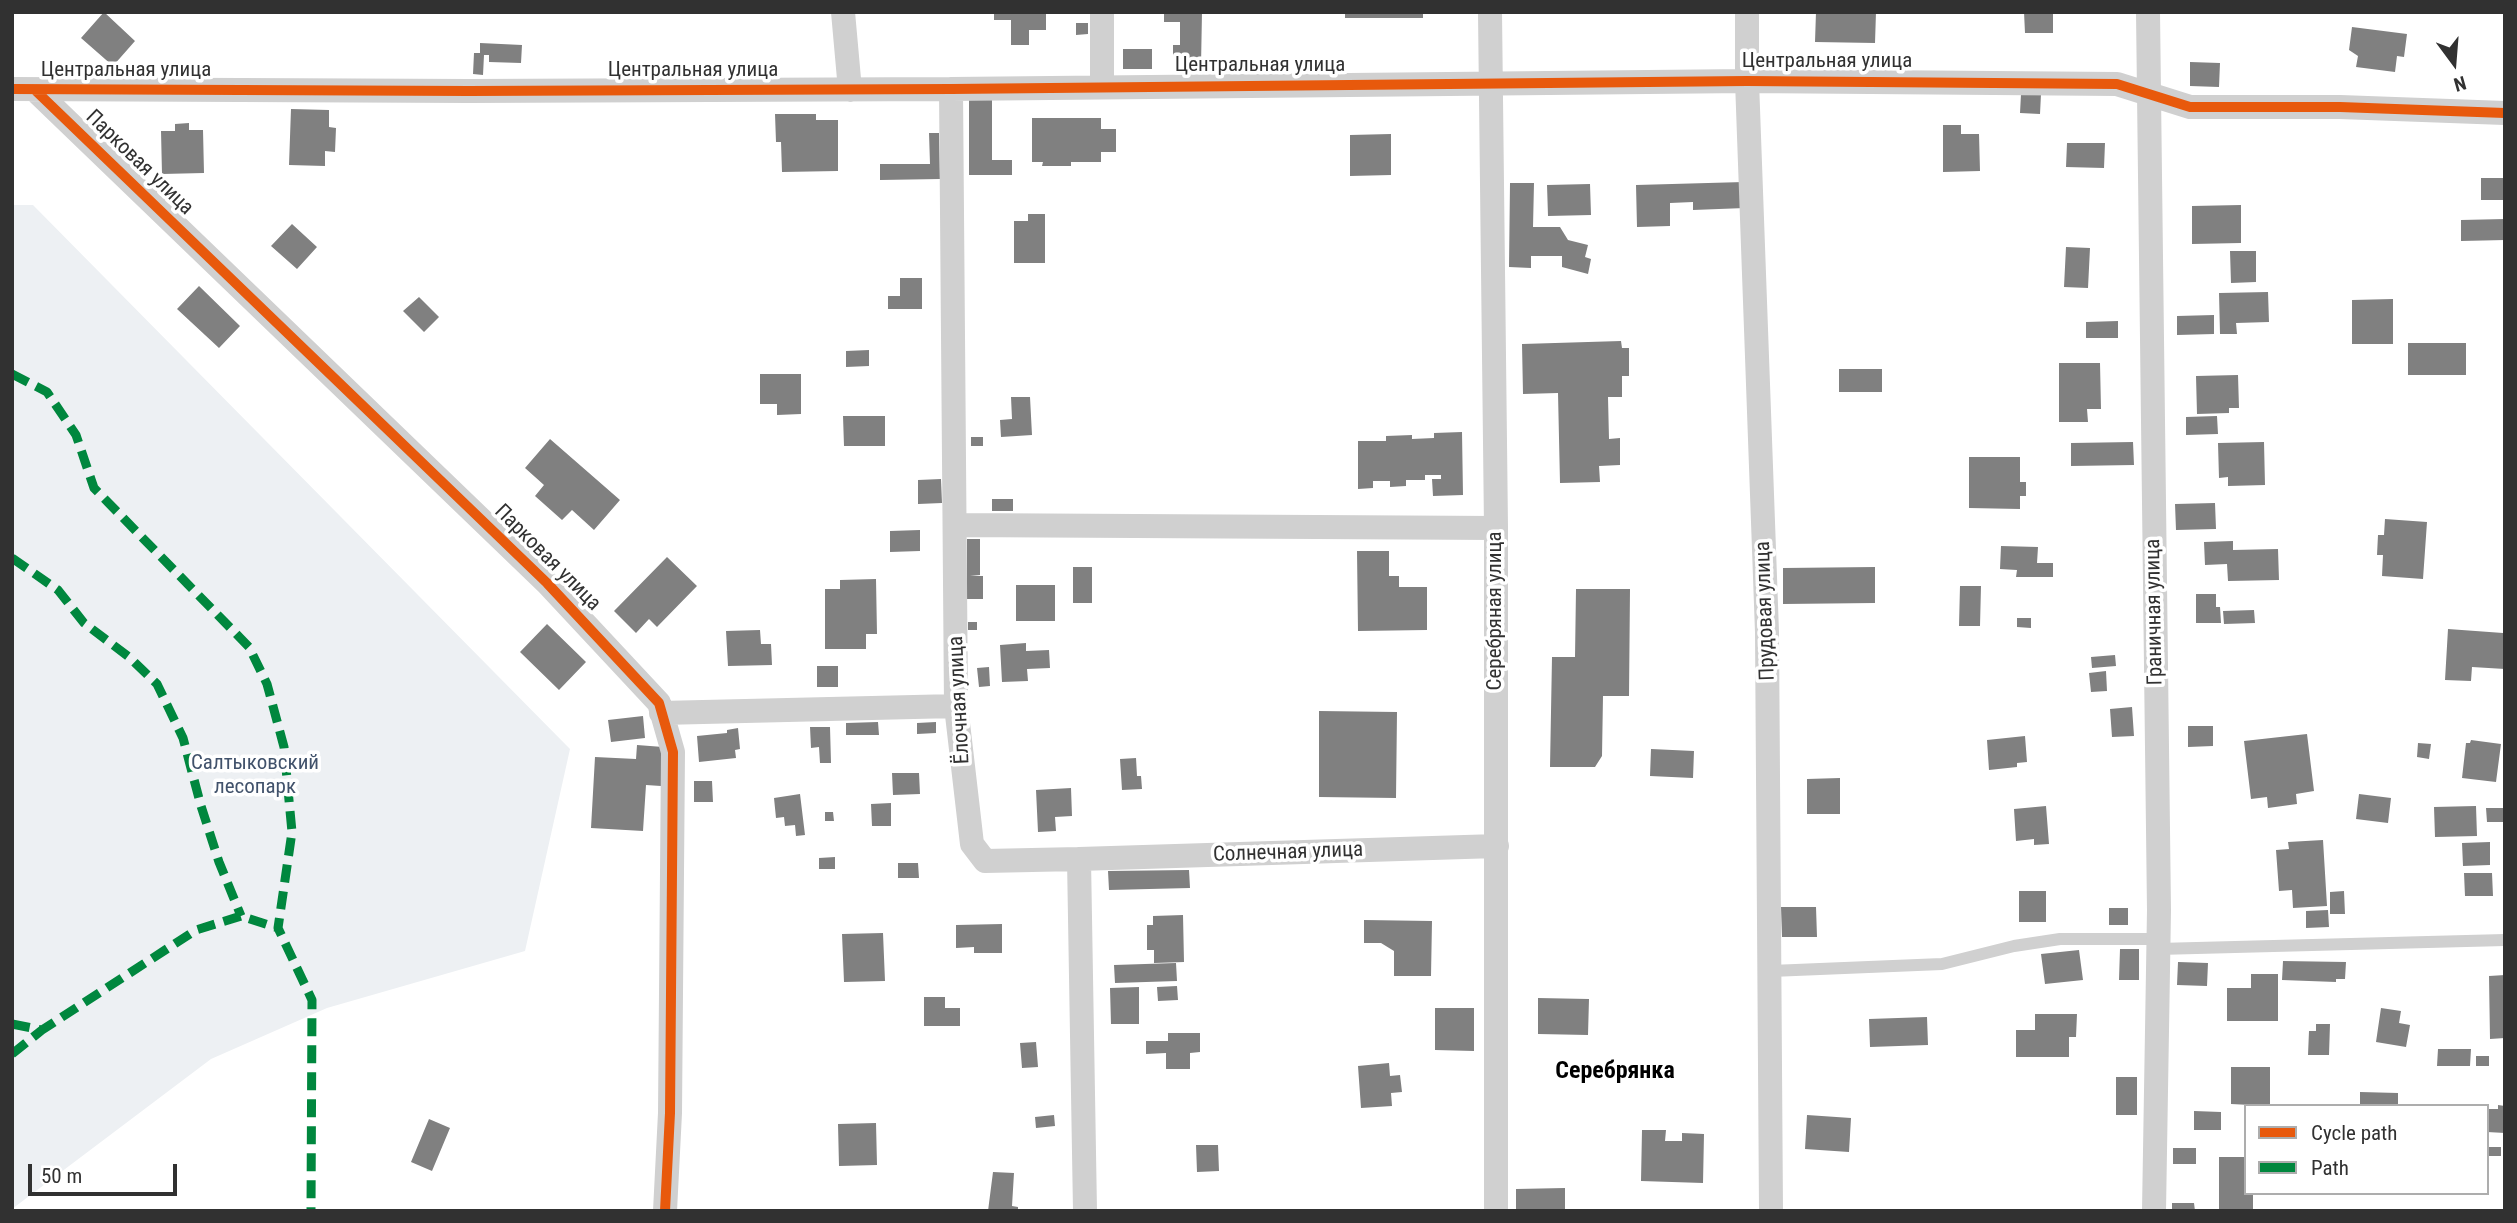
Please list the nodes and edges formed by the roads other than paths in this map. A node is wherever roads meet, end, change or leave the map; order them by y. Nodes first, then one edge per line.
1 (843, 12) edge
2 (1102, 12) edge
3 (1490, 12) edge
4 (1747, 12) edge
5 (2148, 12) edge
6 (1746, 81) junction
7 (1490, 84) junction
8 (1102, 86) junction
9 (951, 89) junction
10 (24, 90) edge
11 (850, 90) junction
12 (2148, 94) junction
13 (2505, 113) edge
14 (955, 525) junction
15 (1496, 528) junction
16 (957, 706) junction
17 (661, 712) junction
18 (1497, 846) junction
19 (1079, 859) junction
20 (2505, 940) edge
21 (2159, 944) junction
22 (1771, 971) junction
23 (665, 1211) edge
24 (1085, 1211) edge
25 (1496, 1211) edge
26 (1771, 1211) edge
27 (2154, 1211) edge

1 - 11 street
2 - 8 street
3 - 7 street, Серебряная улица
4 - 6 street, Прудовая улица
5 - 12 street, Граничная улица
6 - 7 street, Центральная улица
6 - 12 street, Центральная улица
6 - 22 street, Прудовая улица
7 - 8 street, Центральная улица
7 - 15 street, Серебряная улица
8 - 9 street, Центральная улица
9 - 11 street, Центральная улица
9 - 14 street, Ёлочная улица
10 - 11 street, Центральная улица
10 - 17 street, Парковая улица
12 - 13 street, Центральная улица
12 - 21 street, Граничная улица
14 - 15 street
14 - 16 street, Ёлочная улица
15 - 18 street, Серебряная улица
16 - 17 street
16 - 19 street, Ёлочная улица
17 - 23 street, Парковая улица
18 - 19 street, Солнечная улица
18 - 25 street, Серебряная улица
19 - 24 street
20 - 21 lane
21 - 22 lane
21 - 27 street, Граничная улица
22 - 26 street, Прудовая улица

